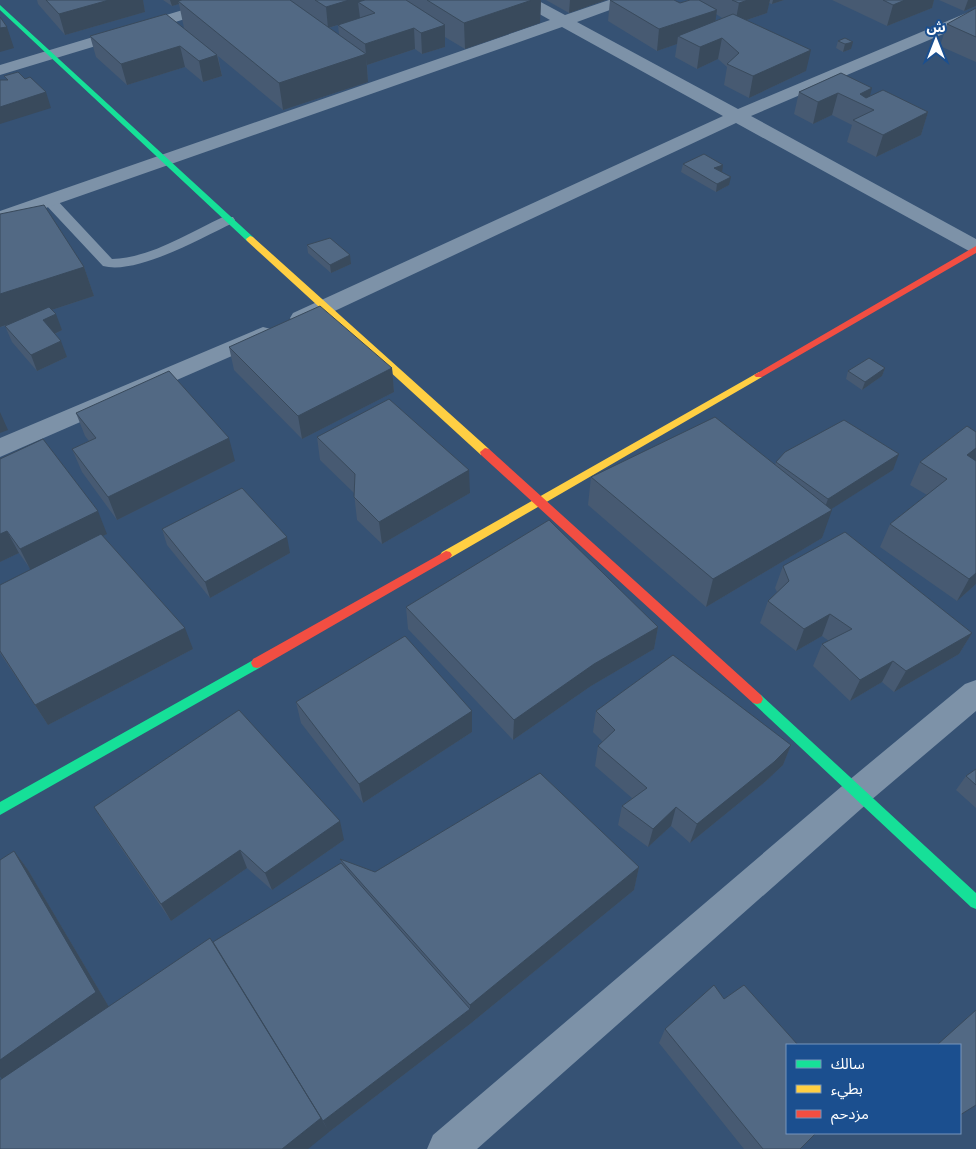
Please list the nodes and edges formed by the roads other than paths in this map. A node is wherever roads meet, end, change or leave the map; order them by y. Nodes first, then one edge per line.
1 (234, 0) edge
2 (525, 0) edge
3 (624, 0) edge
4 (0, 7) edge
5 (976, 14) edge
6 (565, 22) junction
7 (51, 56) junction
8 (0, 70) edge
9 (737, 116) junction
10 (163, 161) junction
11 (50, 201) junction
12 (0, 218) edge
13 (228, 220) junction
14 (976, 248) edge
15 (324, 308) junction
16 (0, 448) edge
17 (541, 501) junction
18 (976, 693) edge
19 (859, 791) junction
20 (0, 809) edge
21 (976, 902) edge
22 (447, 1149) edge

1 - 7 street
2 - 6 street
3 - 6 street
4 - 7 street
5 - 9 street
6 - 9 street
6 - 10 street
7 - 8 street
7 - 10 street
9 - 14 street
9 - 15 street
10 - 11 street
10 - 13 street
11 - 12 street
11 - 13 lane
13 - 15 street
14 - 17 street
15 - 16 street
15 - 17 street
17 - 19 street
17 - 20 street
18 - 19 street
19 - 21 street
19 - 22 street

